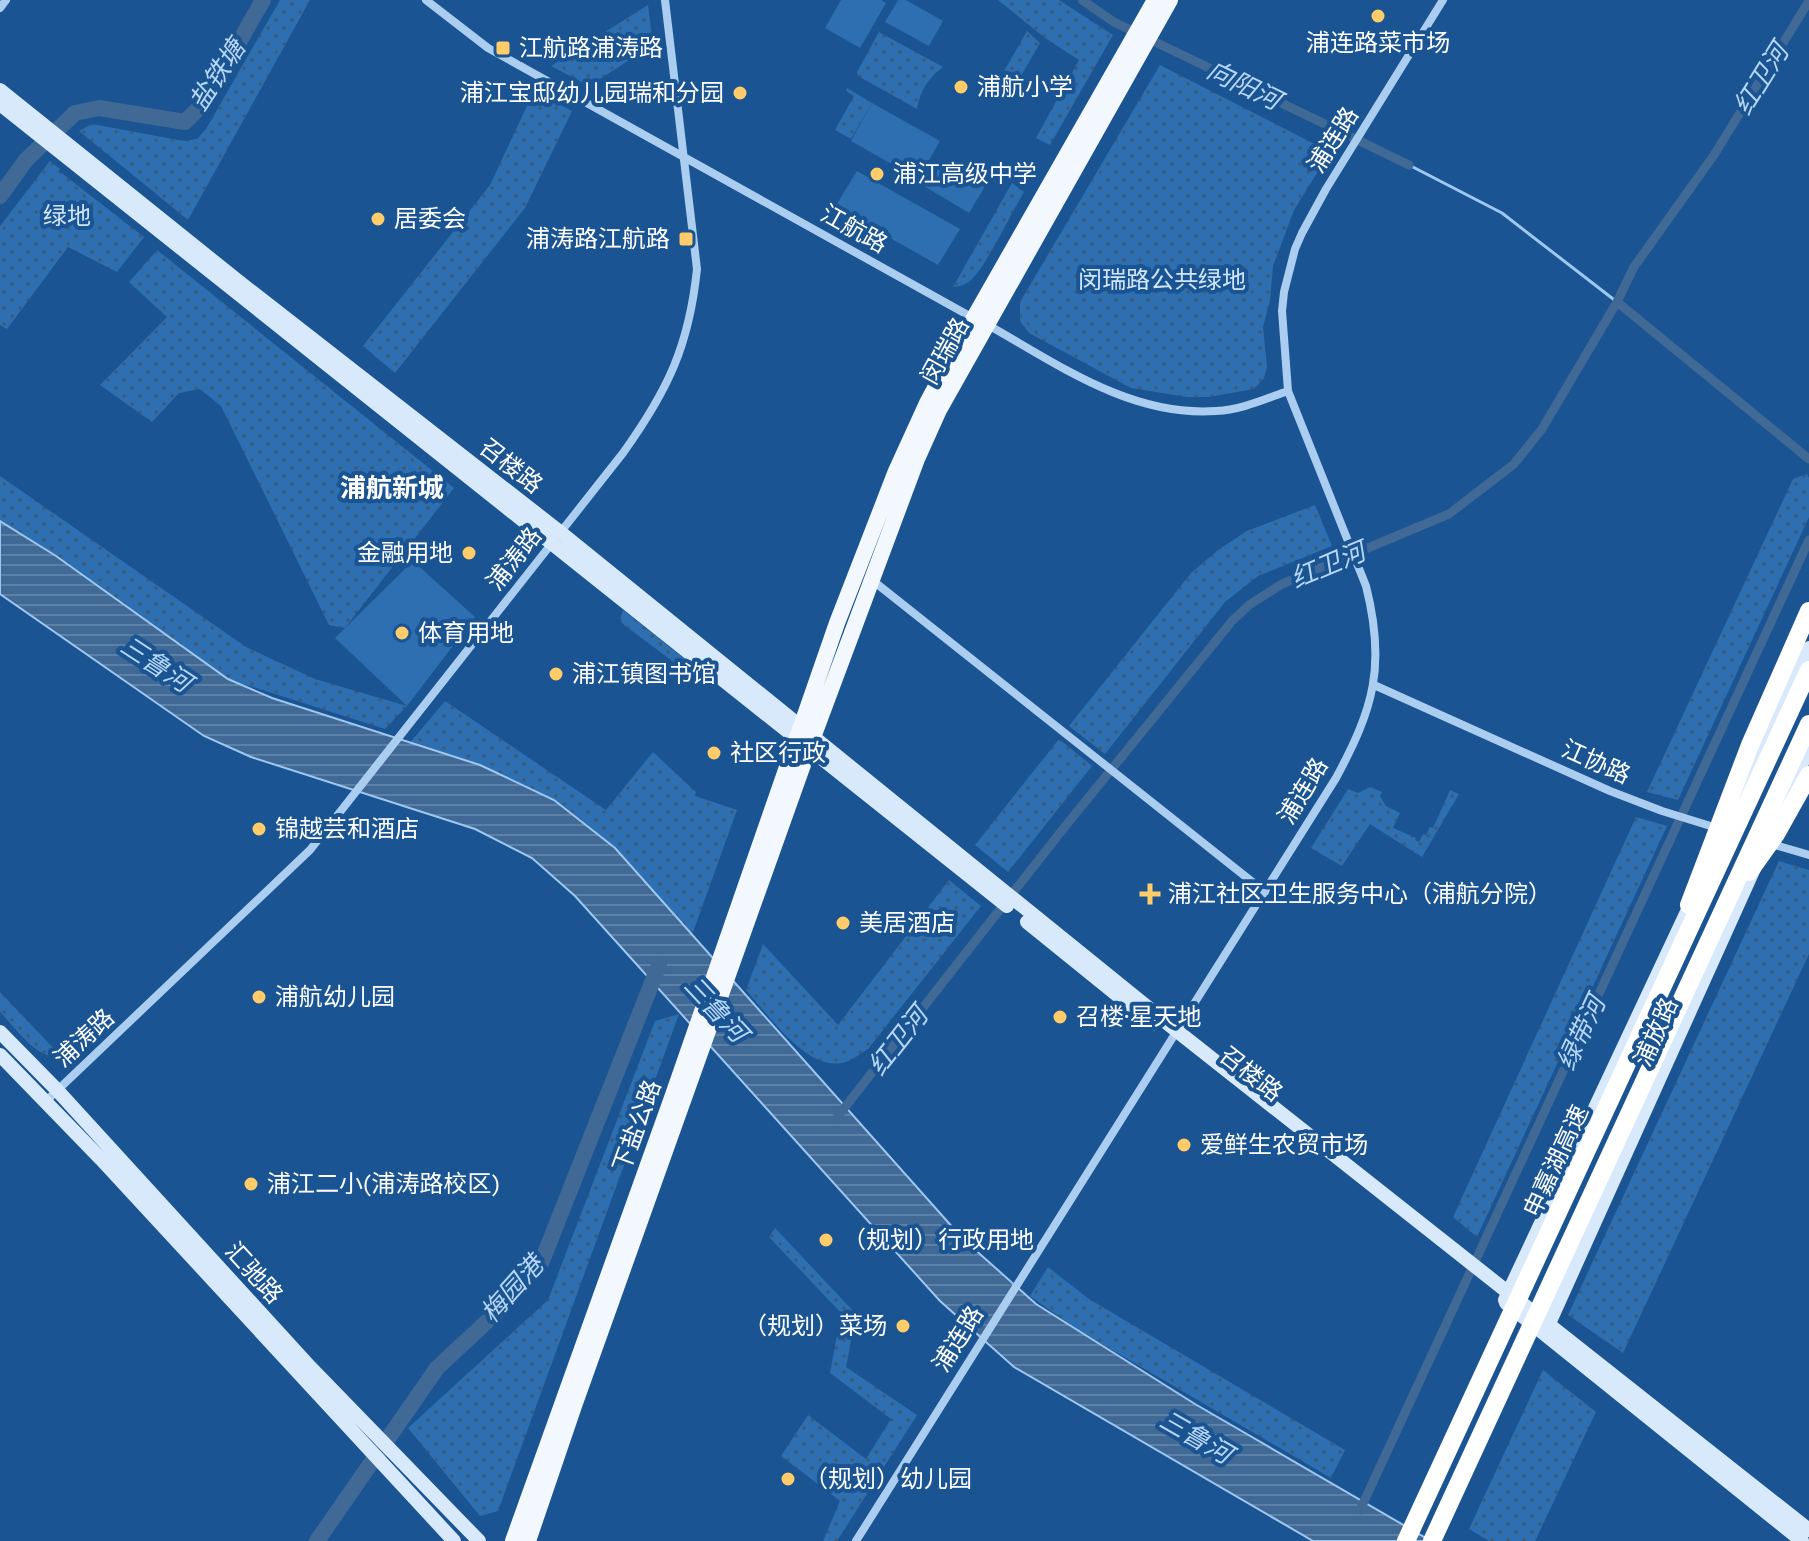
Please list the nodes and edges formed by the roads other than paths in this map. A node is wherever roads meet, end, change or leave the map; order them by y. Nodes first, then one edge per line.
1 (6, 0) edge
2 (426, 0) edge
3 (665, 0) edge
4 (1155, 0) edge
5 (1170, 0) edge
6 (1443, 0) edge
7 (0, 8) edge
8 (1152, 18) junction
9 (0, 90) edge
10 (0, 104) edge
11 (30, 120) junction
12 (686, 159) junction
13 (980, 322) junction
14 (1288, 391) junction
15 (556, 538) junction
16 (872, 580) junction
17 (1809, 611) edge
18 (1809, 648) edge
19 (1809, 670) edge
20 (1374, 685) junction
21 (1809, 724) edge
22 (805, 737) junction
23 (1809, 748) edge
24 (1809, 775) edge
25 (1732, 832) junction
26 (1759, 840) junction
27 (1809, 855) edge
28 (1265, 892) junction
29 (1724, 906) junction
30 (1660, 993) junction
31 (0, 1032) edge
32 (1174, 1035) junction
33 (700, 1036) junction
34 (0, 1055) edge
35 (57, 1090) junction
36 (45, 1102) junction
37 (1506, 1297) junction
38 (1546, 1329) junction
39 (373, 1442) junction
40 (389, 1459) junction
41 (1809, 1530) edge
42 (454, 1541) edge
43 (479, 1541) edge
44 (513, 1541) edge
45 (528, 1541) edge
46 (856, 1541) edge
47 (1406, 1541) edge
48 (1432, 1541) edge
49 (1802, 1541) edge

1 - 7 street
2 - 12 street, 江航路
3 - 12 street, 浦涛路
4 - 8 main road, 闵瑞路
5 - 8 main road, 闵瑞路
6 - 14 street, 浦连路
8 - 13 main road, 闵瑞路
9 - 11 street, 召楼路
10 - 11 street, 召楼路
11 - 15 street, 召楼路
12 - 13 street, 江航路
12 - 15 street, 浦涛路
13 - 14 street, 江航路
13 - 16 main road, 闵瑞路
13 - 22 main road, 闵瑞路
14 - 20 street, 浦连路
15 - 22 street, 召楼路
15 - 35 street, 浦涛路
16 - 22 main road, 闵瑞路
16 - 28 street
17 - 30 highway, bridge
18 - 25 street
19 - 30 highway, 申嘉湖高速, bridge
20 - 25 street, 江协路
20 - 28 street, 浦连路
21 - 29 highway, 申嘉湖高速, bridge
22 - 32 street, 召楼路
22 - 33 main road, 下盐公路
23 - 26 street, 浦放路
24 - 29 highway, bridge
25 - 37 street
26 - 27 street
26 - 38 street, 浦放路
28 - 32 street, 浦连路
29 - 48 highway, 申嘉湖高速, bridge
30 - 47 highway, 申嘉湖高速, bridge
31 - 35 street, 汇驰路
32 - 37 street, 召楼路
32 - 46 street, 浦连路
33 - 44 main road, 下盐公路
33 - 45 main road, 下盐公路
34 - 36 street, 汇驰路
35 - 36 street, 浦涛路
35 - 39 street, 汇驰路
36 - 39 street, 汇驰路
37 - 38 street
38 - 41 street
38 - 49 street
39 - 40 street, 汇驰路
40 - 42 street, 汇驰路
40 - 43 street, 汇驰路

